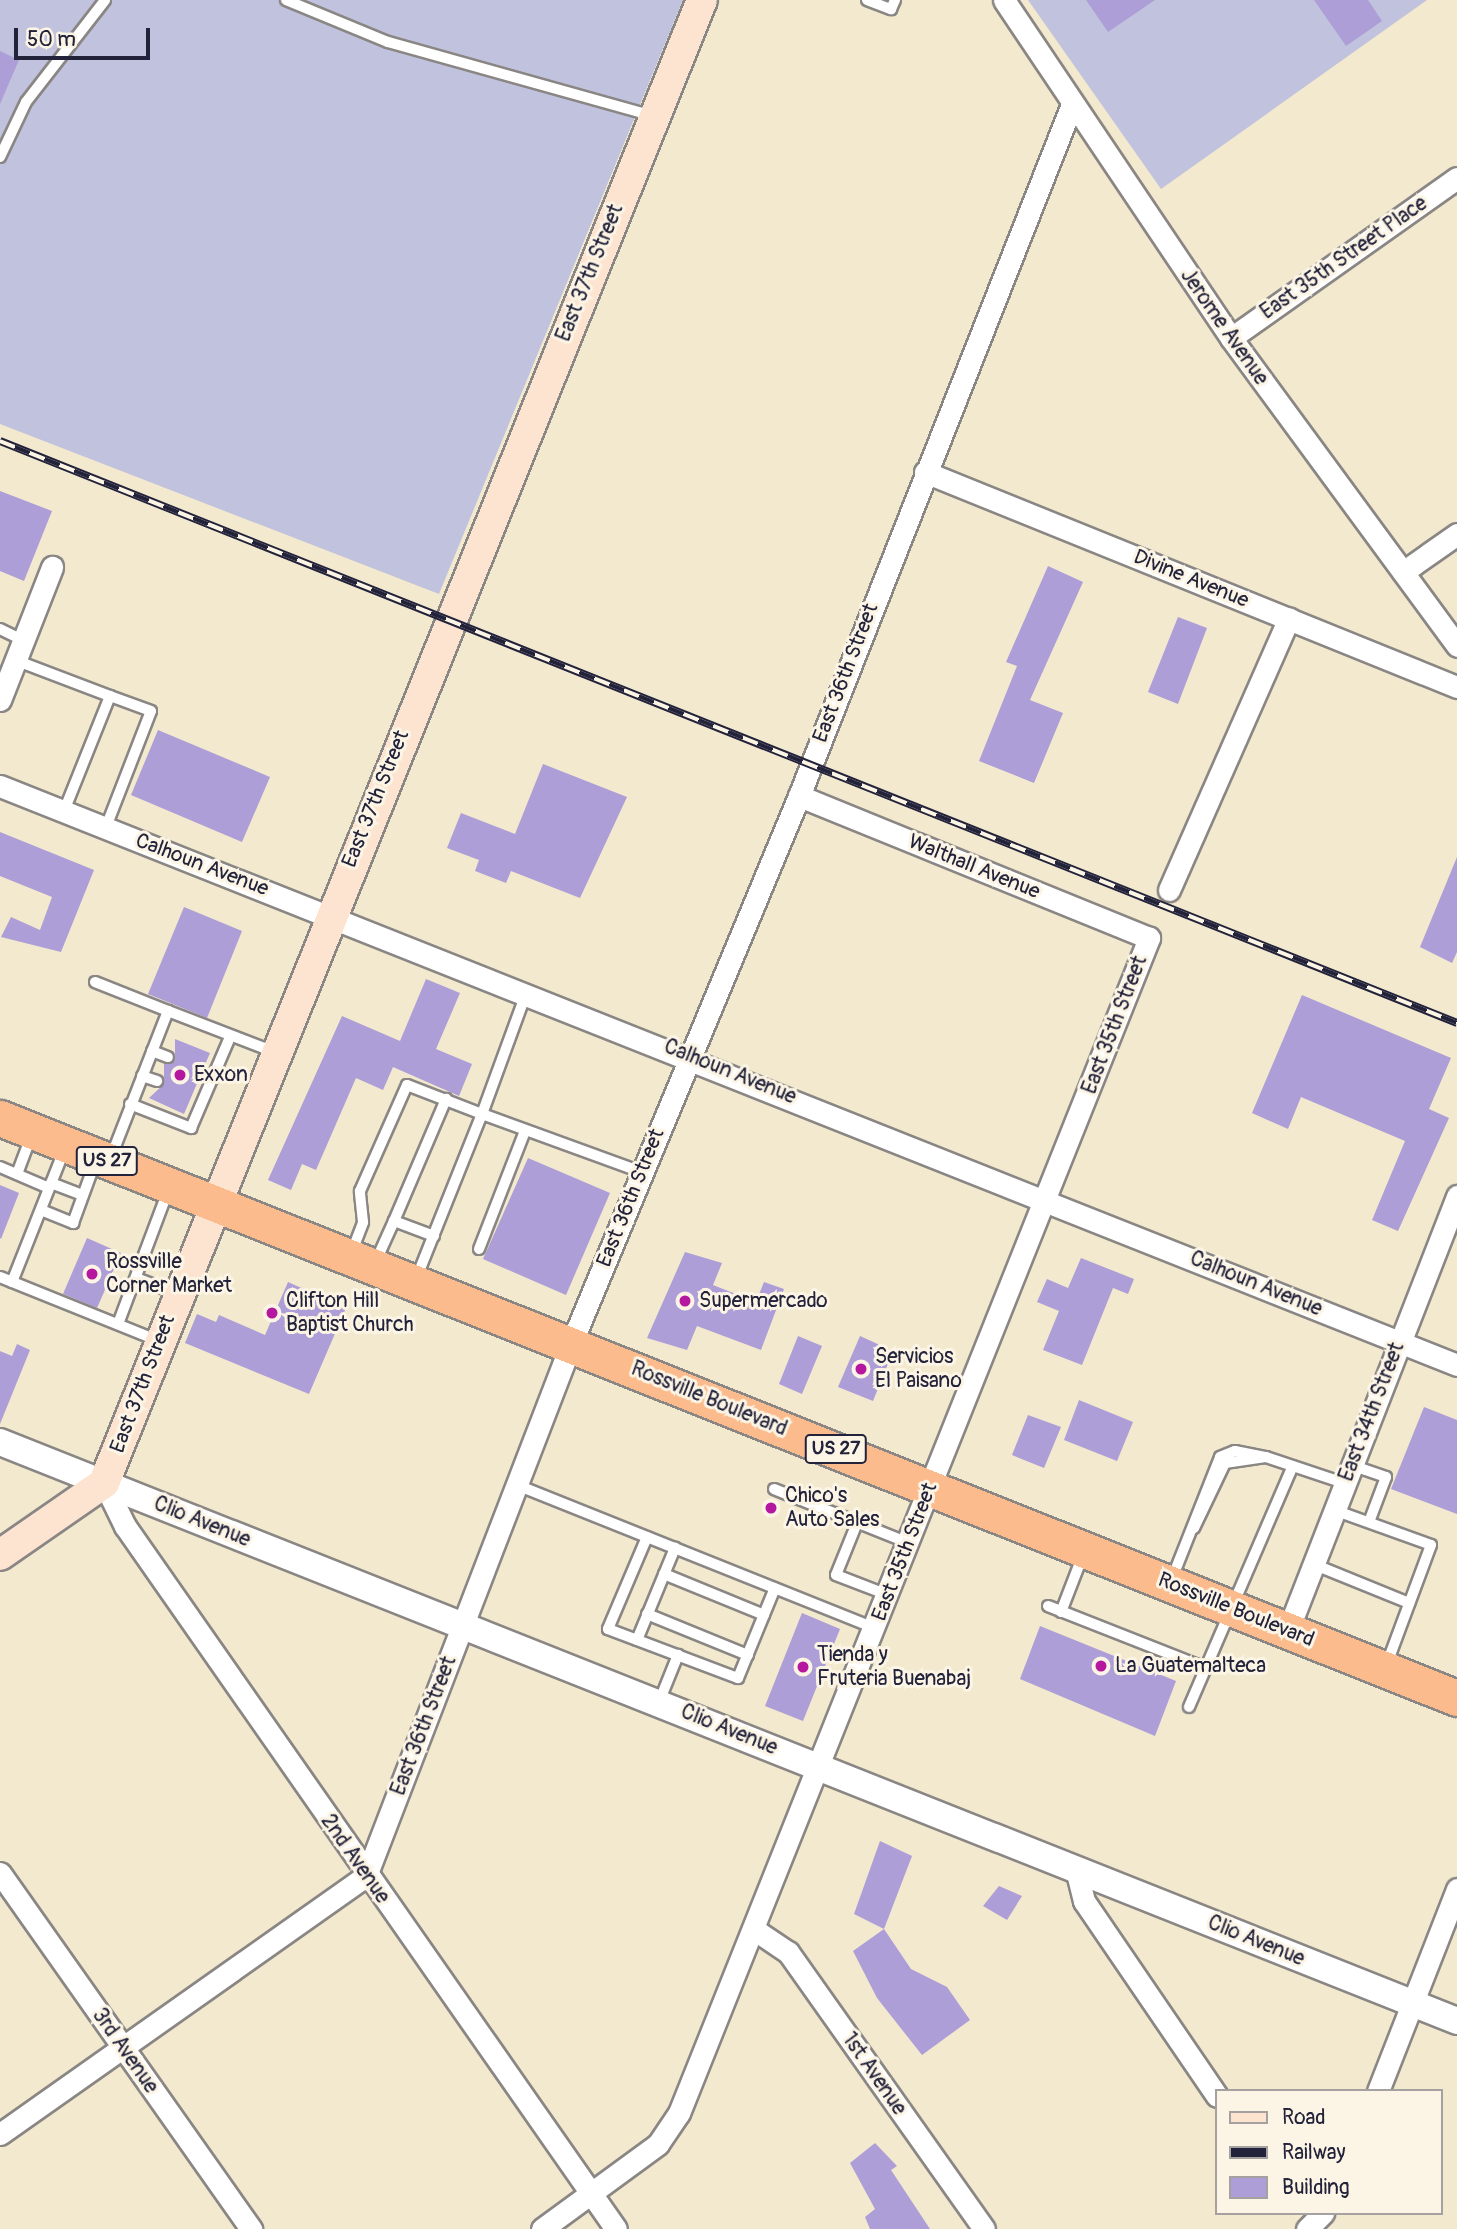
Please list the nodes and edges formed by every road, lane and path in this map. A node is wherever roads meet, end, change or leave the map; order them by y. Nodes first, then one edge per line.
1 (105, 0) edge
2 (286, 0) edge
3 (702, 0) edge
4 (867, 0) edge
5 (895, 0) edge
6 (1004, 0) edge
7 (1071, 107) junction
8 (653, 116) junction
9 (0, 157) edge
10 (1457, 178) edge
11 (1231, 338) junction
12 (925, 472) junction
13 (1457, 534) edge
14 (52, 567) dead end
15 (1403, 572) junction
16 (1289, 618) junction
17 (0, 629) edge
18 (23, 640) junction
19 (1457, 646) edge
20 (16, 660) junction
21 (1457, 687) edge
22 (110, 696) junction
23 (0, 700) edge
24 (0, 786) edge
25 (799, 796) junction
26 (64, 811) junction
27 (106, 827) junction
28 (1170, 890) dead end
29 (329, 915) junction
30 (1149, 938) joint
31 (95, 982) dead end
32 (527, 992) junction
33 (168, 1011) junction
34 (230, 1037) junction
35 (152, 1051) junction
36 (274, 1052) junction
37 (168, 1056) dead end
38 (688, 1056) junction
39 (204, 1069) dead end
40 (216, 1072) junction
41 (142, 1076) junction
42 (157, 1081) dead end
43 (446, 1099) junction
44 (130, 1104) junction
45 (482, 1114) junction
46 (0, 1118) edge
47 (525, 1131) junction
48 (34, 1132) junction
49 (91, 1154) junction
50 (0, 1167) edge
51 (641, 1172) junction
52 (17, 1174) junction
53 (50, 1185) junction
54 (170, 1186) junction
55 (83, 1195) junction
56 (1457, 1196) edge
57 (1048, 1199) junction
58 (213, 1203) junction
59 (41, 1210) junction
60 (394, 1221) junction
61 (434, 1236) junction
62 (479, 1249) dead end
63 (362, 1262) junction
64 (0, 1277) edge
65 (136, 1278) junction
66 (12, 1282) junction
67 (415, 1282) junction
68 (178, 1294) junction
69 (118, 1324) junction
70 (159, 1340) junction
71 (1399, 1342) junction
72 (571, 1344) junction
73 (1457, 1365) edge
74 (0, 1442) edge
75 (1293, 1466) junction
76 (1348, 1474) junction
77 (104, 1483) junction
78 (517, 1485) junction
79 (931, 1487) junction
80 (774, 1489) dead end
81 (1334, 1510) junction
82 (1369, 1522) junction
83 (857, 1523) junction
84 (647, 1537) junction
85 (909, 1543) junction
86 (675, 1548) junction
87 (1086, 1549) junction
88 (0, 1555) edge
89 (1313, 1564) junction
90 (664, 1574) junction
91 (1170, 1584) junction
92 (775, 1588) junction
93 (888, 1595) junction
94 (1409, 1603) junction
95 (1048, 1606) dead end
96 (1236, 1610) junction
97 (1061, 1612) junction
98 (647, 1615) junction
99 (764, 1615) junction
100 (463, 1625) junction
101 (875, 1628) junction
102 (1288, 1630) junction
103 (637, 1640) junction
104 (678, 1655) junction
105 (748, 1655) junction
106 (1205, 1668) junction
107 (1385, 1669) junction
108 (1457, 1698) edge
109 (659, 1702) junction
110 (1189, 1707) dead end
111 (821, 1766) junction
112 (1076, 1869) junction
113 (0, 1872) edge
114 (366, 1875) junction
115 (1457, 1889) edge
116 (755, 1930) junction
117 (1413, 2003) junction
118 (1457, 2021) edge
119 (123, 2049) junction
120 (1379, 2089) edge
121 (1216, 2095) edge
122 (0, 2134) edge
123 (592, 2194) junction
124 (1321, 2215) edge
125 (251, 2229) edge
126 (542, 2229) edge
127 (616, 2229) edge
128 (984, 2229) edge
129 (1307, 2229) edge

1 - 9 lane
2 - 8 lane
3 - 8 main road, East 37th Street
4 - 5 lane
6 - 7 street, Jerome Avenue
7 - 11 street, Jerome Avenue
7 - 12 street, East 36th Street
8 - 29 main road, East 37th Street
10 - 11 street, East 35th Street Place
11 - 15 street, Jerome Avenue
12 - 16 street, Divine Avenue
12 - 25 street, East 36th Street
13 - 15 street
14 - 18 street
15 - 19 street, Jerome Avenue
16 - 21 street, Divine Avenue
16 - 28 street
17 - 18 lane
18 - 20 street
20 - 22 lane
20 - 23 street
22 - 26 lane
22 - 27 lane
24 - 26 street, Calhoun Avenue
25 - 30 street, Walthall Avenue
25 - 38 street, East 36th Street
26 - 27 street, Calhoun Avenue
27 - 29 street, Calhoun Avenue
29 - 32 street, Calhoun Avenue
29 - 36 main road, East 37th Street
30 - 57 street, East 35th Street
31 - 33 lane
32 - 38 street, Calhoun Avenue
32 - 45 lane
33 - 34 lane
33 - 35 lane
34 - 36 lane
34 - 40 lane
35 - 37 lane
35 - 41 lane
36 - 58 main road, East 37th Street
38 - 51 street, East 36th Street
38 - 57 street, Calhoun Avenue
39 - 40 lane
40 - 44 lane
41 - 42 lane
41 - 44 lane
43 - 45 lane
43 - 60 lane
43 - 63 lane
44 - 49 lane
45 - 47 lane
45 - 61 lane
46 - 48 highway, Rossville Boulevard / US 27
47 - 51 lane
47 - 62 lane
48 - 49 highway, Rossville Boulevard / US 27
48 - 52 lane
49 - 53 lane
49 - 54 highway, Rossville Boulevard / US 27
49 - 55 lane
50 - 52 lane
51 - 72 street, East 36th Street
52 - 53 lane
53 - 55 lane
53 - 59 lane
54 - 58 highway, Rossville Boulevard / US 27
54 - 65 lane
55 - 59 lane
56 - 71 street, East 34th Street
57 - 71 street, Calhoun Avenue
57 - 79 street, East 35th Street
58 - 63 highway, Rossville Boulevard / US 27
58 - 68 main road, East 37th Street
59 - 66 lane
60 - 61 lane
60 - 63 lane
61 - 67 lane
63 - 67 highway, Rossville Boulevard / US 27
64 - 66 lane
65 - 68 lane
65 - 69 lane
66 - 69 lane
67 - 72 highway, Rossville Boulevard / US 27
68 - 70 main road, East 37th Street
69 - 70 lane
70 - 77 main road, East 37th Street
71 - 73 street, Calhoun Avenue
71 - 76 street, East 34th Street
72 - 78 street, East 36th Street
72 - 79 highway, Rossville Boulevard / US 27
74 - 77 street, Clio Avenue
75 - 76 lane
75 - 91 lane
75 - 96 lane
76 - 81 street, East 34th Street
76 - 82 lane
77 - 88 main road
77 - 100 street, Clio Avenue
77 - 114 street, 2nd Avenue
78 - 84 lane
78 - 100 street, East 36th Street
79 - 85 street, East 35th Street
79 - 87 highway, Rossville Boulevard / US 27
80 - 83 lane
81 - 82 lane
81 - 89 street, East 34th Street
82 - 94 lane
83 - 85 lane
83 - 93 lane
84 - 86 lane
84 - 103 lane
85 - 93 street, East 35th Street
86 - 90 lane
86 - 92 lane
87 - 91 highway, Rossville Boulevard / US 27
87 - 97 lane
89 - 94 lane
89 - 102 street, East 34th Street
90 - 98 lane
90 - 99 lane
91 - 96 highway, Rossville Boulevard / US 27
92 - 99 lane
92 - 101 lane
93 - 101 street, East 35th Street
94 - 107 lane
95 - 97 lane
96 - 102 highway, Rossville Boulevard / US 27
96 - 106 lane
97 - 106 lane
98 - 103 lane
98 - 105 lane
99 - 105 lane
100 - 109 street, Clio Avenue
100 - 114 street, East 36th Street
101 - 111 street, East 35th Street
102 - 107 highway, Rossville Boulevard / US 27
103 - 104 lane
104 - 105 lane
104 - 109 lane
106 - 110 lane
107 - 108 highway, Rossville Boulevard / US 27
109 - 111 street, Clio Avenue
111 - 112 street, Clio Avenue
111 - 116 street, East 35th Street
112 - 117 street, Clio Avenue
112 - 121 street
113 - 119 street, 3rd Avenue
114 - 119 street
114 - 123 street, 2nd Avenue
115 - 117 street
116 - 123 street, East 35th Street
116 - 128 street, 1st Avenue
117 - 118 street, Clio Avenue
117 - 120 street
119 - 122 street
119 - 125 street, 3rd Avenue
123 - 126 street, East 35th Street
123 - 127 street, 2nd Avenue
124 - 129 street

